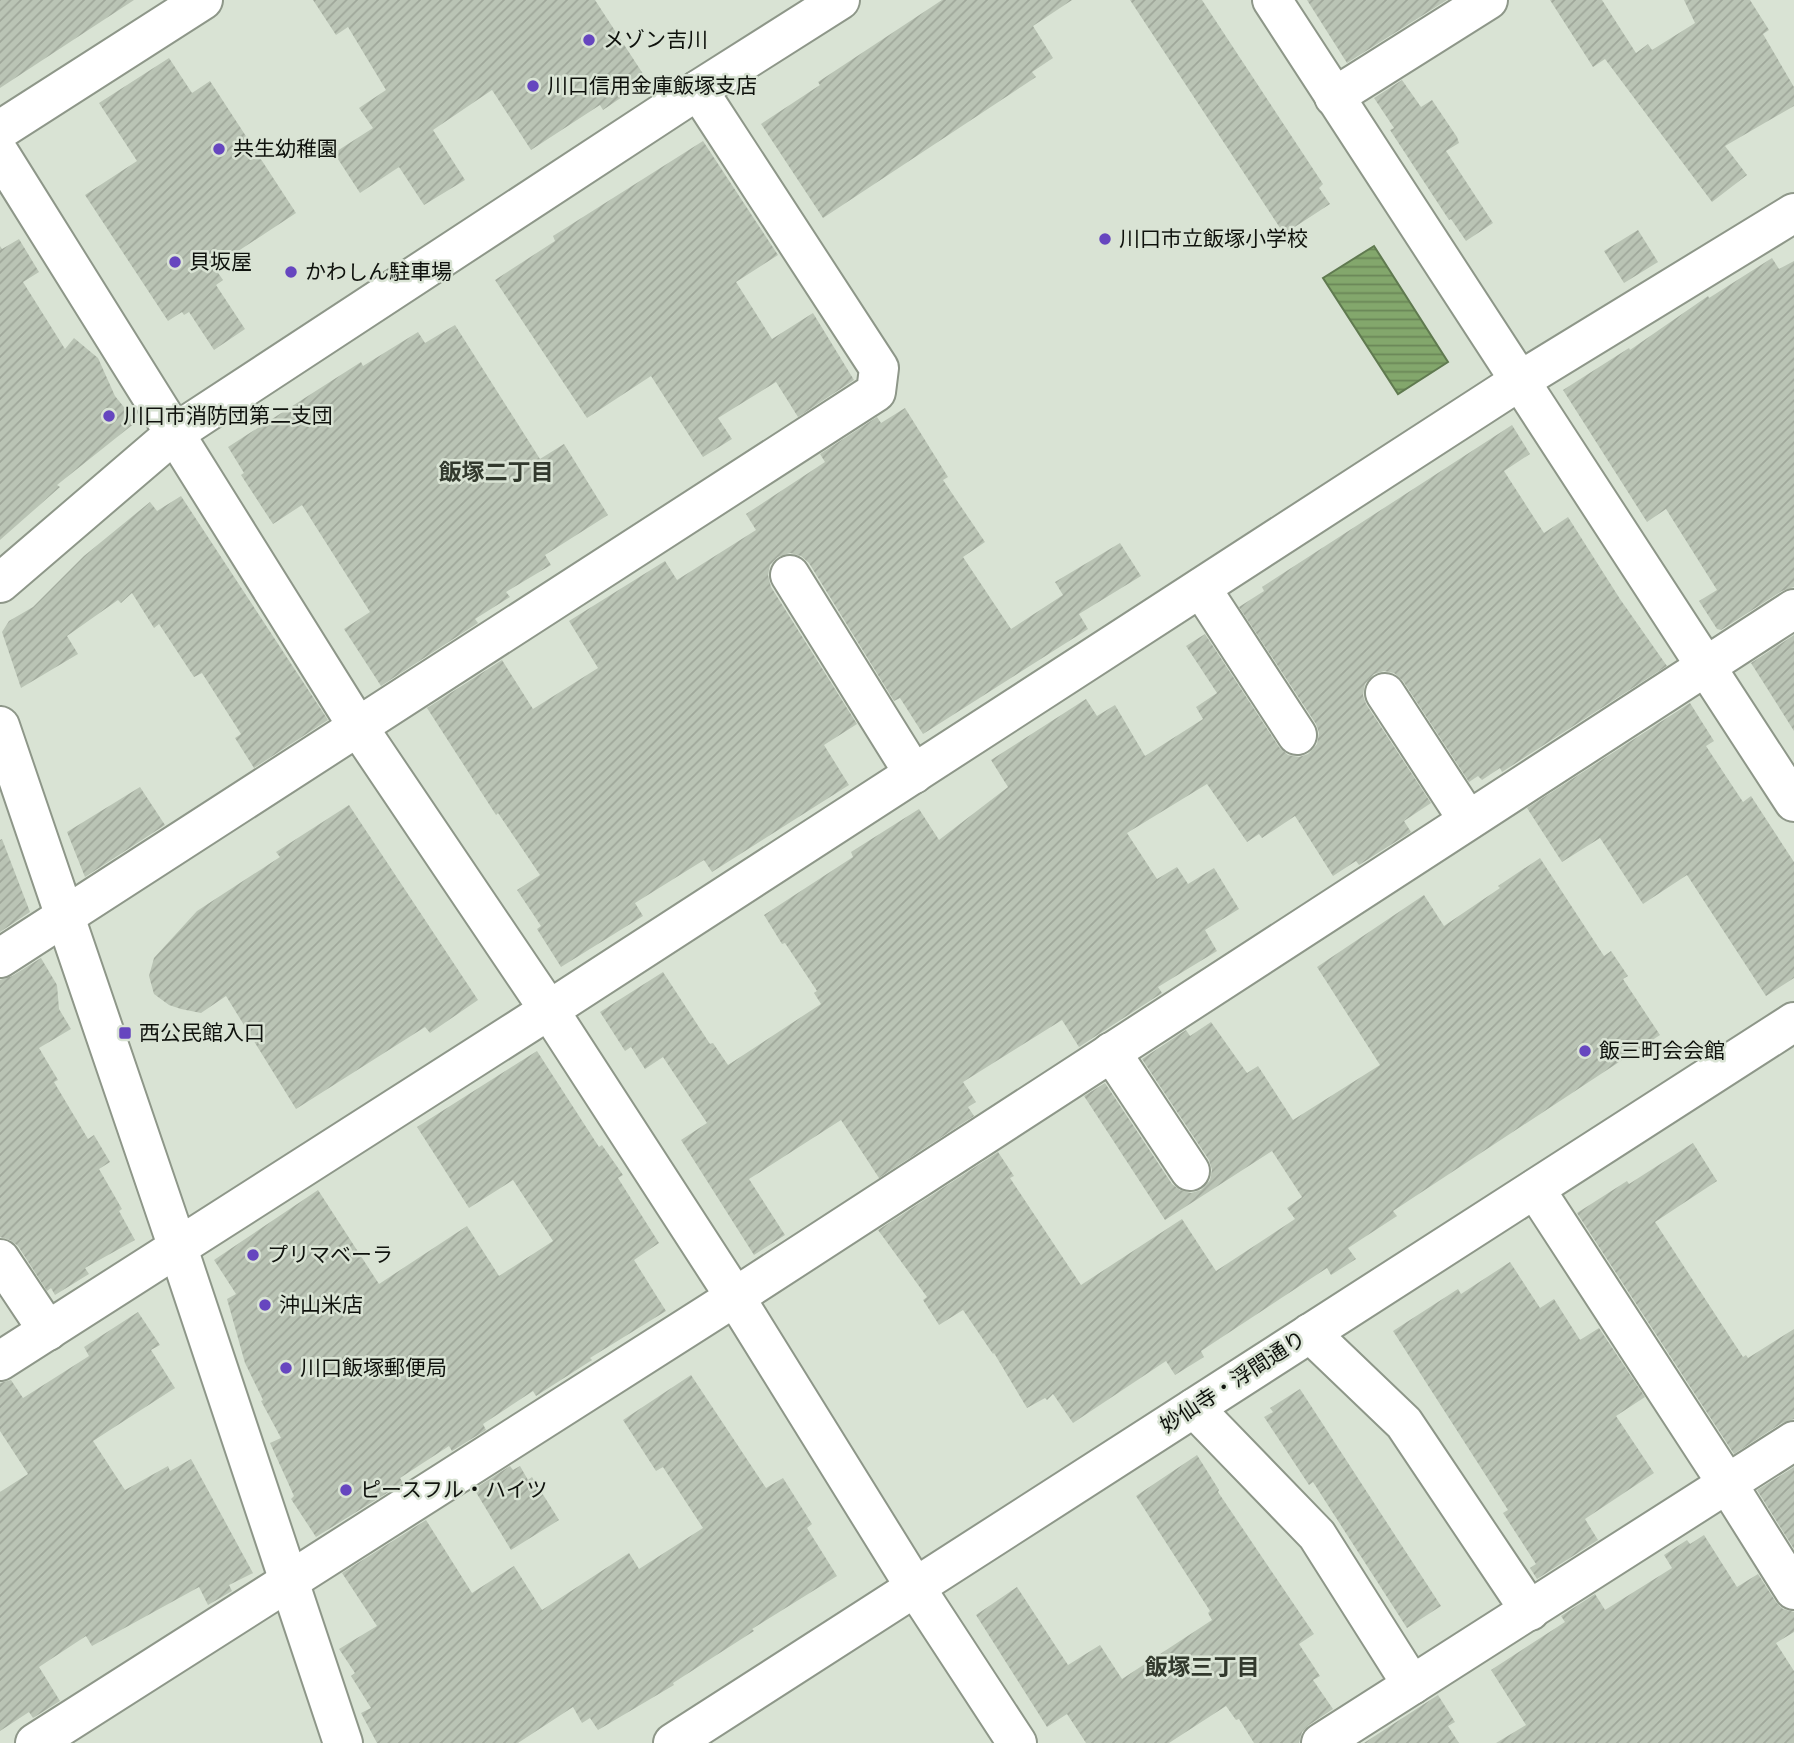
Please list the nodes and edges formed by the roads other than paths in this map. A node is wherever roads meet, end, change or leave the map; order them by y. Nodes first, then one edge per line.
1 (203, 0) edge
2 (840, 0) edge
3 (1272, 0) edge
4 (1488, 0) edge
5 (698, 90) junction
6 (1334, 97) junction
7 (0, 130) edge
8 (0, 154) edge
9 (1794, 213) edge
10 (1521, 380) junction
11 (175, 433) junction
12 (790, 575) dead end
13 (0, 583) edge
14 (1201, 588) junction
15 (1794, 609) edge
16 (1705, 665) junction
17 (1385, 693) dead end
18 (0, 726) edge
19 (358, 727) junction
20 (1297, 735) dead end
21 (914, 774) junction
22 (1794, 802) edge
23 (1468, 820) junction
24 (64, 917) junction
25 (0, 958) edge
26 (549, 1010) junction
27 (1794, 1023) edge
28 (1111, 1052) junction
29 (1190, 1171) dead end
30 (1535, 1189) junction
31 (178, 1248) junction
32 (0, 1259) edge
33 (735, 1297) junction
34 (48, 1331) junction
35 (1310, 1334) junction
36 (0, 1361) edge
37 (1194, 1408) junction
38 (1794, 1441) edge
39 (1728, 1485) junction
40 (289, 1581) junction
41 (915, 1587) junction
42 (1794, 1590) edge
43 (1530, 1611) junction
44 (1412, 1685) junction
45 (35, 1743) edge
46 (343, 1743) edge
47 (673, 1743) edge
48 (1017, 1743) edge
49 (1321, 1743) edge

1 - 7 street
2 - 5 street
3 - 6 street
4 - 6 street
5 - 11 street
5 - 19 street
6 - 10 street
8 - 11 street
9 - 10 street
10 - 14 street
10 - 16 street
11 - 13 street
11 - 19 street
12 - 21 street
14 - 20 street
14 - 21 street
15 - 16 street
16 - 22 street
16 - 23 street
17 - 23 street
18 - 24 street
19 - 24 street
19 - 26 street
21 - 26 street
23 - 28 street
24 - 25 street
24 - 31 street
26 - 31 street
26 - 33 street
27 - 30 street, 妙仙寺・浮間通り
28 - 29 street
28 - 33 street
30 - 35 street, 妙仙寺・浮間通り
30 - 39 street
31 - 34 street
31 - 40 street
32 - 34 street
33 - 40 street
33 - 41 street
34 - 36 street
35 - 37 street, 妙仙寺・浮間通り
35 - 43 street
37 - 41 street, 妙仙寺・浮間通り
37 - 44 street
38 - 39 street
39 - 42 street
39 - 43 street
40 - 45 street
40 - 46 street
41 - 47 street, 妙仙寺・浮間通り
41 - 48 street
43 - 44 street
44 - 49 street

